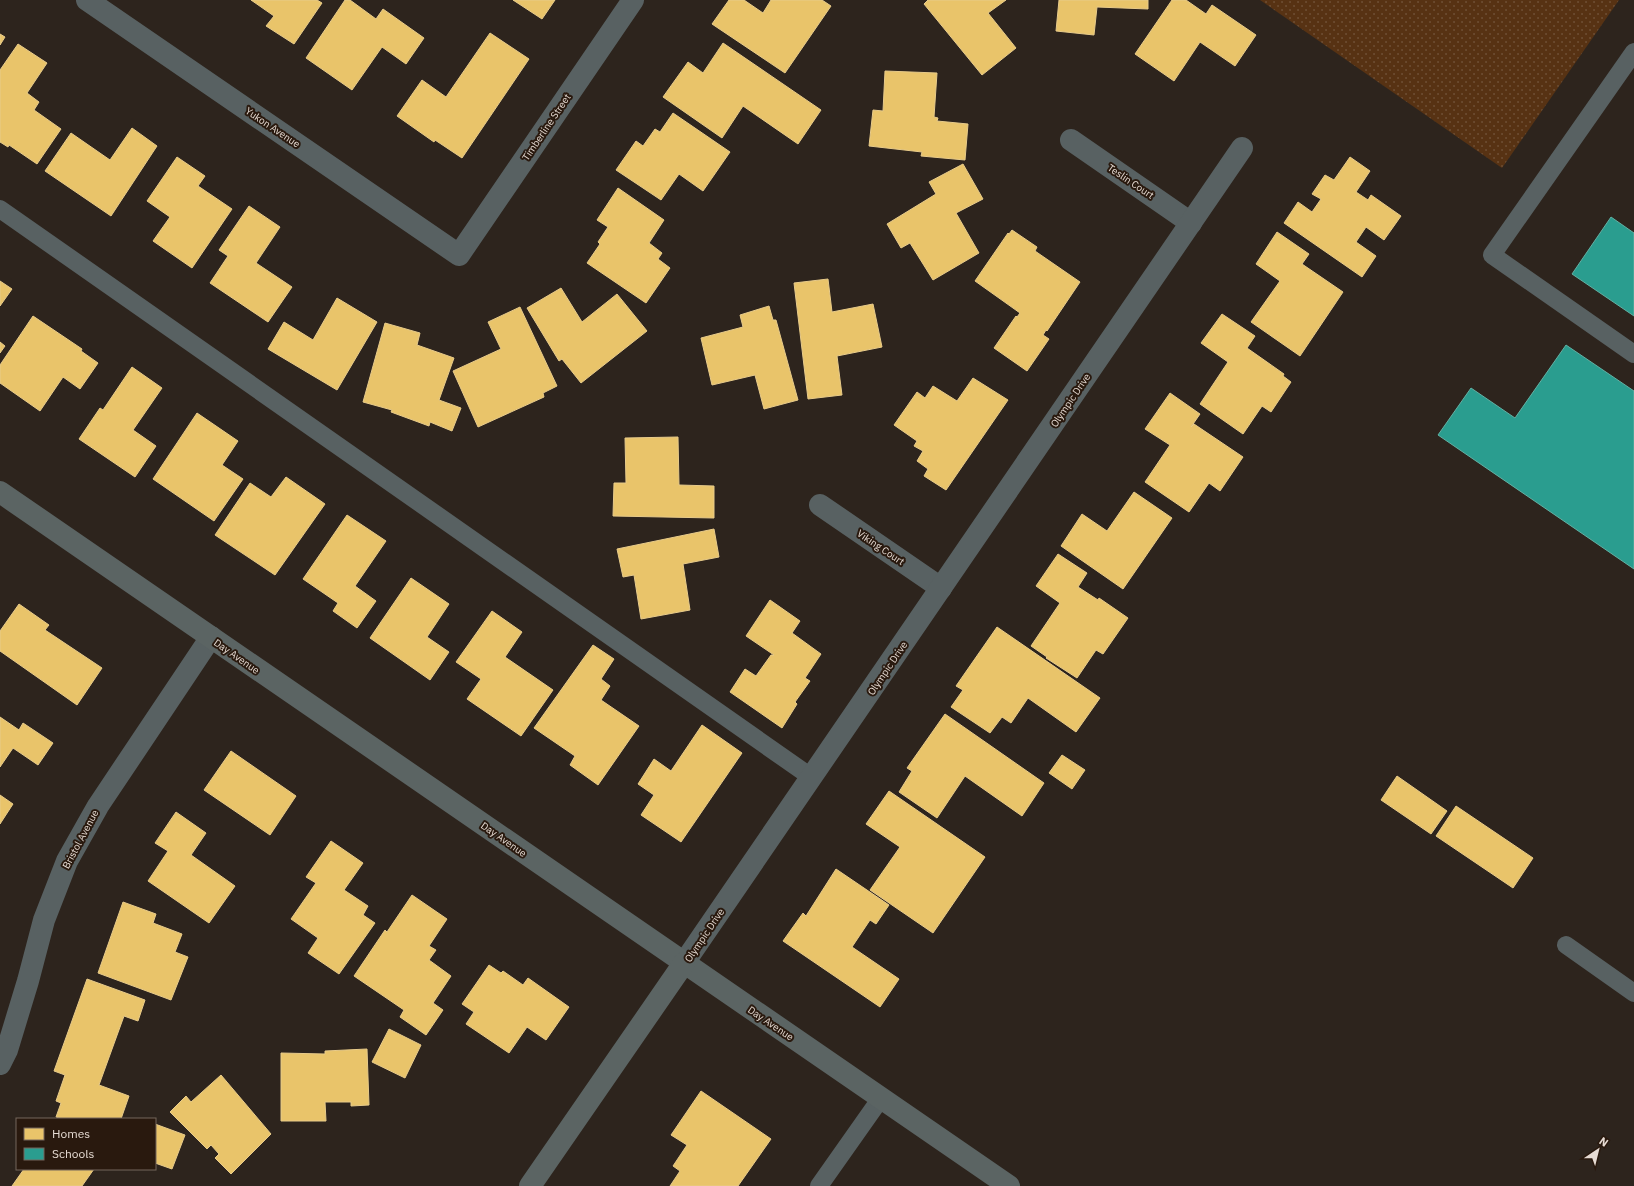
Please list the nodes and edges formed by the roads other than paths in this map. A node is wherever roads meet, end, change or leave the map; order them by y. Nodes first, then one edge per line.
1 (87, 0) edge
2 (634, 0) edge
3 (1634, 52) edge
4 (1071, 140) dead end
5 (1242, 148) dead end
6 (0, 209) edge
7 (1191, 223) junction
8 (459, 255) joint
9 (1634, 354) edge
10 (0, 492) edge
11 (820, 505) dead end
12 (941, 588) junction
13 (211, 637) junction
14 (811, 777) junction
15 (1566, 945) dead end
16 (684, 963) junction
17 (1634, 993) edge
18 (0, 1064) edge
19 (880, 1098) junction
20 (530, 1186) edge
21 (818, 1186) edge
22 (1009, 1186) edge

1 - 8 street, Yukon Avenue
2 - 8 street, Timberline Street
3 - 9 lane
4 - 7 street, Teslin Court
5 - 7 street, Olympic Drive
6 - 14 lane
7 - 12 street, Olympic Drive
10 - 13 street, Day Avenue
11 - 12 street, Viking Court
12 - 14 street, Olympic Drive
13 - 16 street, Day Avenue
13 - 18 street, Bristol Avenue
14 - 16 street, Olympic Drive
15 - 17 lane
16 - 19 street, Day Avenue
16 - 20 street, Olympic Drive
19 - 21 lane
19 - 22 street, Day Avenue

